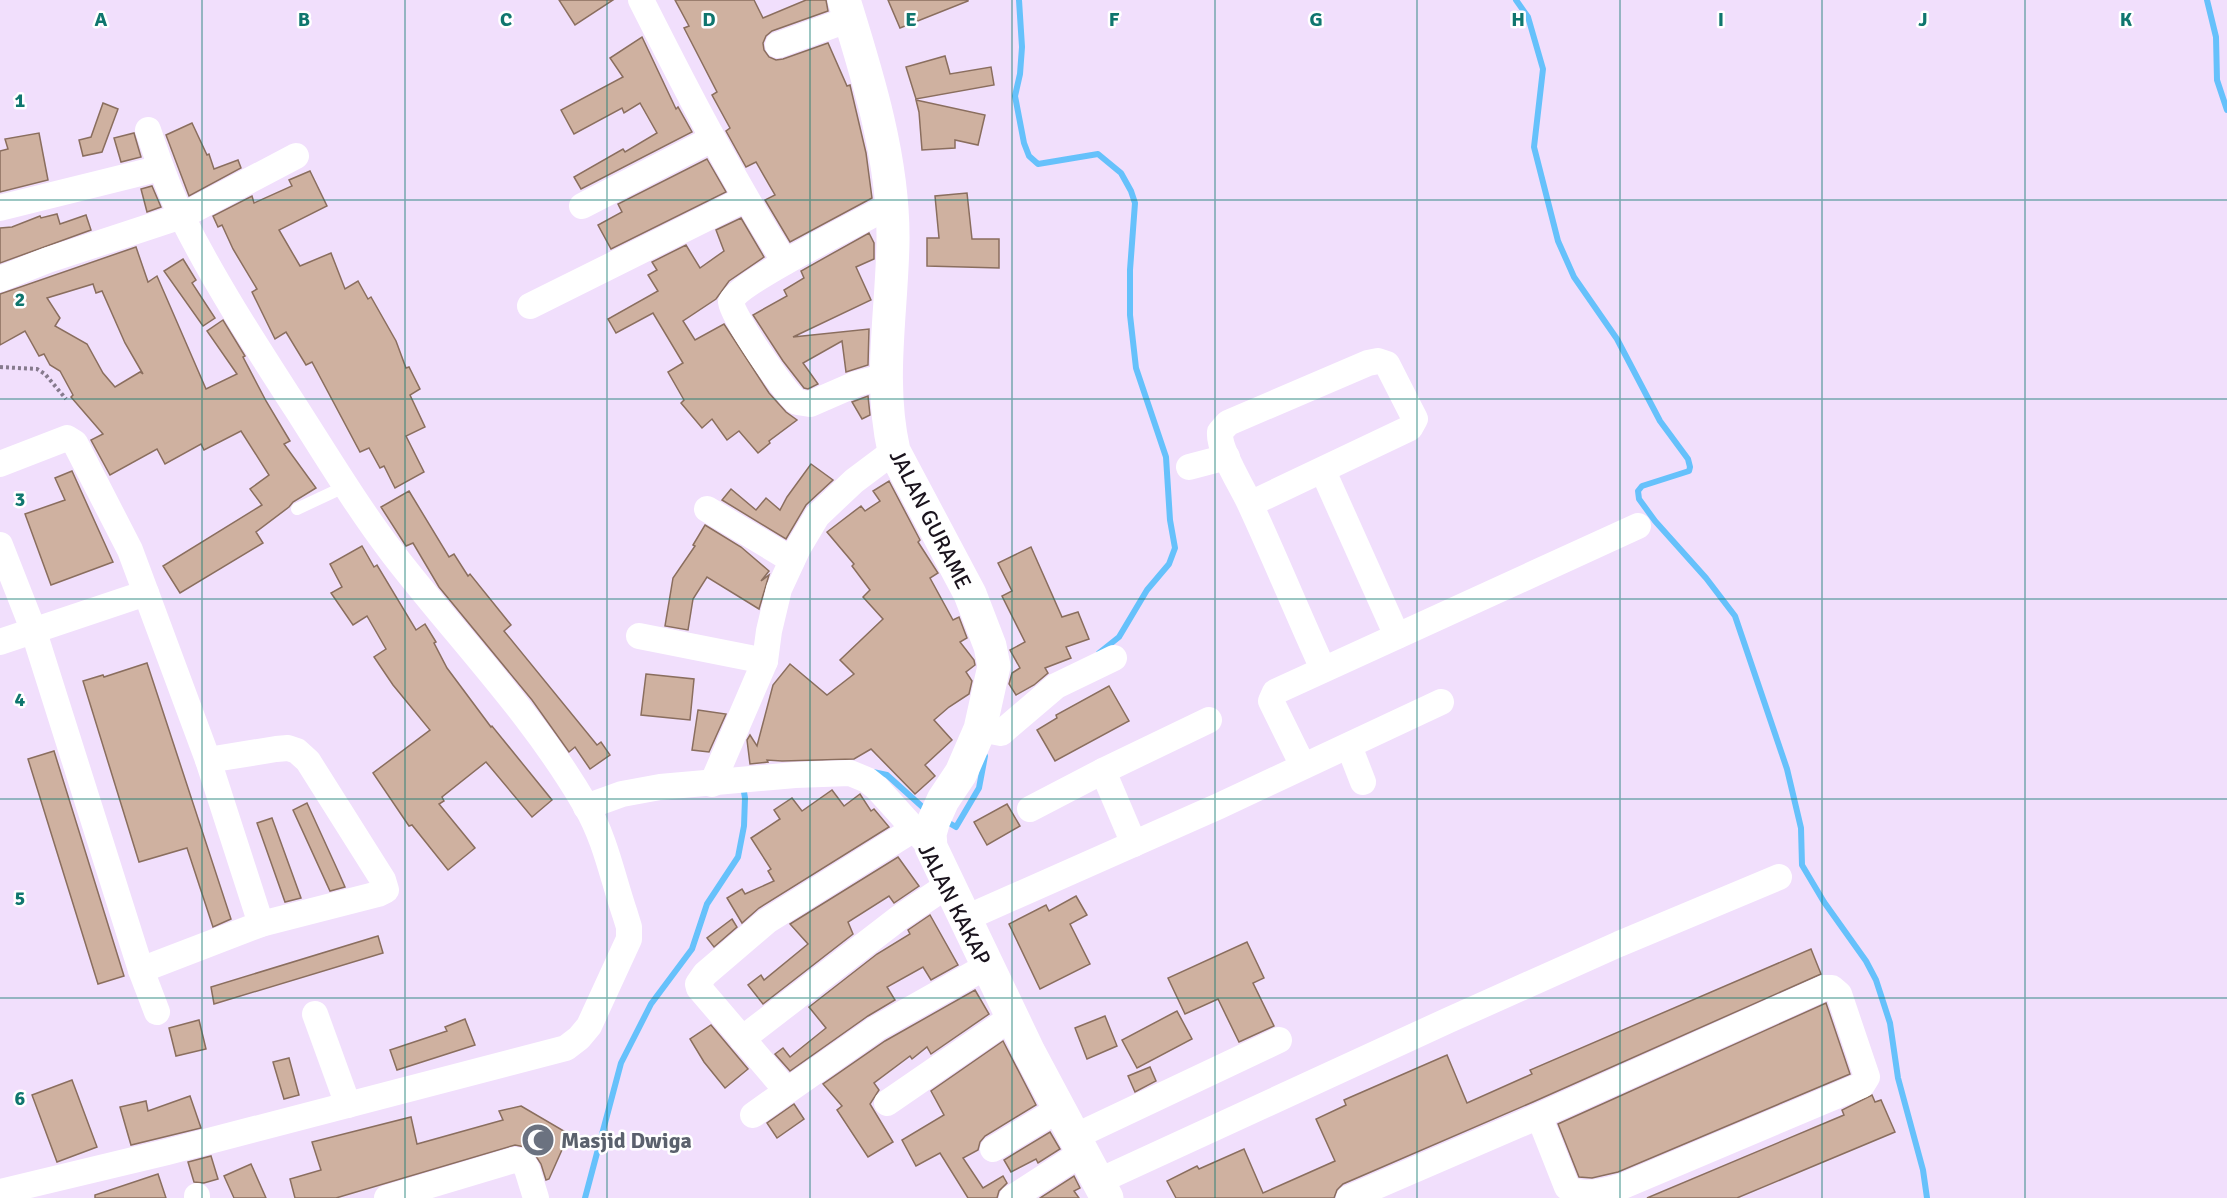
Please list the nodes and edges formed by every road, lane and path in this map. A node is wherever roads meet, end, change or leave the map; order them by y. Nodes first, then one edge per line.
1 (641, 0) edge
2 (847, 9) edge
3 (778, 45) dead end
4 (148, 130) dead end
5 (712, 139) junction
6 (296, 156) dead end
7 (161, 168) junction
8 (745, 199) junction
9 (891, 205) junction
10 (582, 206) dead end
11 (0, 208) edge
12 (182, 216) junction
13 (785, 262) junction
14 (0, 279) edge
15 (530, 306) dead end
16 (0, 367) edge
17 (886, 376) junction
18 (66, 399) dead end
19 (894, 451) junction
20 (1227, 456) junction
21 (0, 464) edge
22 (1189, 467) dead end
23 (1323, 471) junction
24 (344, 486) junction
25 (1250, 504) junction
26 (297, 509) dead end
27 (707, 509) dead end
28 (1638, 526) dead end
29 (0, 545) edge
30 (792, 560) junction
31 (146, 593) junction
32 (33, 629) junction
33 (639, 636) dead end
34 (1397, 636) junction
35 (0, 642) edge
36 (1114, 658) dead end
37 (765, 661) junction
38 (1323, 669) junction
39 (1442, 702) dead end
40 (1209, 720) dead end
41 (989, 731) junction
42 (1349, 746) junction
43 (208, 760) junction
44 (1303, 766) junction
45 (1103, 771) junction
46 (733, 782) junction
47 (1364, 782) dead end
48 (586, 807) junction
49 (1030, 809) dead end
50 (930, 824) junction
51 (1134, 844) junction
52 (1779, 877) dead end
53 (948, 885) junction
54 (964, 919) junction
55 (261, 924) junction
56 (987, 966) junction
57 (141, 970) junction
58 (157, 1012) dead end
59 (315, 1014) dead end
60 (1012, 1017) junction
61 (742, 1039) junction
62 (1279, 1041) dead end
63 (787, 1090) junction
64 (887, 1103) dead end
65 (348, 1105) junction
66 (1059, 1109) junction
67 (753, 1115) dead end
68 (1539, 1116) junction
69 (1078, 1145) junction
70 (993, 1149) dead end
71 (1102, 1190) edge
72 (32, 1191) edge
73 (0, 1192) edge
74 (387, 1198) edge
75 (536, 1198) edge
76 (1012, 1198) edge
77 (1349, 1198) edge

1 - 5 street
2 - 3 street
2 - 9 street, JALAN GURAME
4 - 7 street
5 - 8 street
5 - 10 street
6 - 12 street
7 - 11 street
7 - 12 street
8 - 13 street
8 - 15 street
9 - 13 street
9 - 17 street, JALAN GURAME
12 - 14 street
12 - 24 street
13 - 17 street
16 - 18 path
17 - 19 street, JALAN GURAME
19 - 30 street
19 - 41 street, JALAN GURAME
20 - 22 street
20 - 23 street
20 - 25 street
21 - 31 street
23 - 25 street
23 - 34 street
24 - 26 lane
24 - 48 street
25 - 38 street
27 - 30 street
28 - 34 street
29 - 32 street
30 - 37 street
31 - 32 street
31 - 43 street
32 - 35 street
32 - 57 street
33 - 37 street
34 - 38 street
36 - 41 street
37 - 46 street
38 - 44 street
39 - 42 street
40 - 45 street
41 - 50 street, JALAN GURAME
42 - 44 street
42 - 47 street
43 - 55 street
43 - 55 street
44 - 51 street
45 - 49 street
45 - 51 street
46 - 48 street, JALAN KAKAP
46 - 50 street, JALAN KAKAP
48 - 65 street
50 - 53 street, JALAN KAKAP
50 - 61 street
51 - 54 street
52 - 71 street
53 - 54 street, JALAN KAKAP
53 - 61 street
54 - 56 street, JALAN KAKAP
55 - 57 street
56 - 60 street, JALAN KAKAP
56 - 63 street
57 - 58 street
59 - 65 street
60 - 64 street
60 - 66 street, JALAN KAKAP
61 - 63 street
62 - 69 street
63 - 67 street
65 - 72 street
66 - 69 street, JALAN KAKAP
66 - 70 street
68 - 68 street
68 - 77 street
69 - 71 street, JALAN KAKAP
69 - 76 street
72 - 73 street
74 - 75 street

